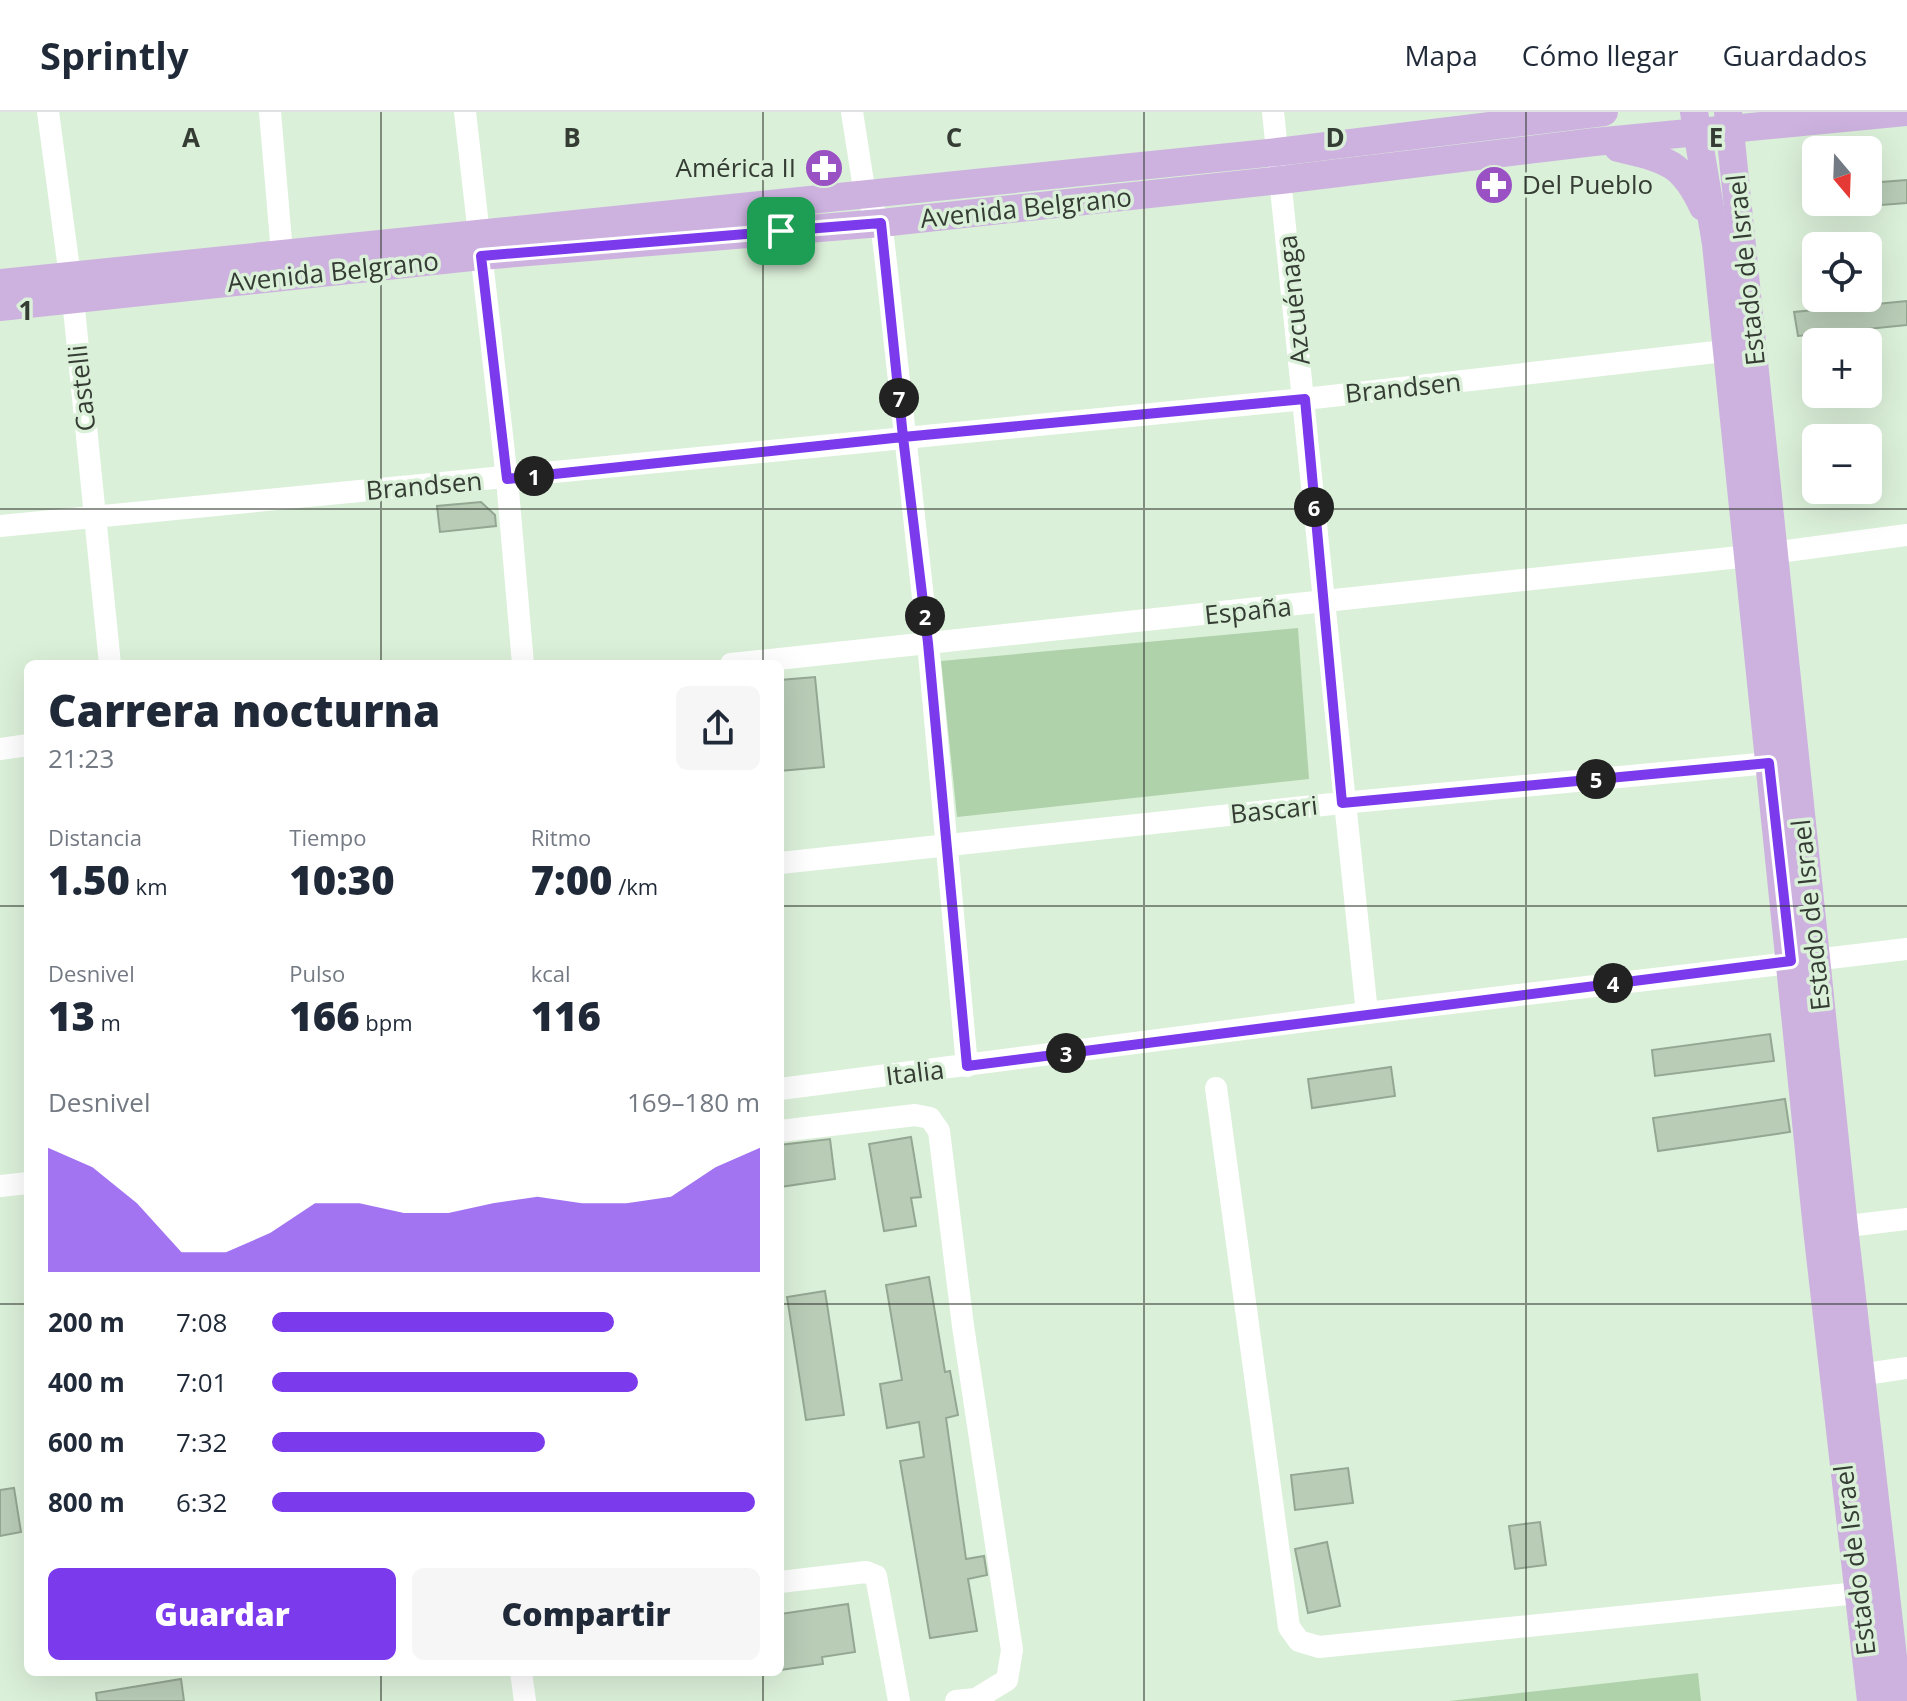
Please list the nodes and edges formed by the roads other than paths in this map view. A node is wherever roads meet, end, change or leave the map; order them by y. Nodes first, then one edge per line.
1 (48, 112) edge
2 (270, 112) edge
3 (465, 112) edge
4 (852, 112) edge
5 (1273, 112) edge
6 (1604, 112) edge
7 (1907, 112) edge
8 (1729, 120) edge
9 (1695, 122) edge
10 (1788, 123) junction
11 (1594, 142) junction
12 (1277, 152) junction
13 (1281, 180) junction
14 (1737, 185) junction
15 (865, 195) junction
16 (881, 223) junction
17 (479, 244) junction
18 (1716, 244) junction
19 (282, 253) junction
20 (0, 283) edge
21 (71, 288) junction
22 (0, 307) edge
23 (1741, 349) junction
24 (1305, 399) junction
25 (903, 437) junction
26 (507, 479) junction
27 (96, 516) junction
28 (0, 526) edge
29 (1907, 535) edge
30 (1762, 555) junction
31 (1323, 603) junction
32 (928, 643) junction
33 (110, 660) edge
34 (523, 660) edge
35 (769, 660) edge
36 (24, 746) edge
37 (0, 749) edge
38 (1769, 763) junction
39 (1342, 803) junction
40 (946, 846) junction
41 (784, 863) edge
42 (1907, 949) edge
43 (1803, 960) junction
44 (1367, 1013) junction
45 (967, 1066) junction
46 (1216, 1088) dead end
47 (784, 1089) edge
48 (784, 1131) edge
49 (24, 1183) edge
50 (0, 1186) edge
51 (1907, 1219) edge
52 (1830, 1228) junction
53 (1907, 1368) edge
54 (1847, 1376) junction
55 (784, 1582) edge
56 (1858, 1593) junction
57 (522, 1676) edge
58 (525, 1701) edge
59 (899, 1701) edge
60 (956, 1701) edge
61 (1871, 1701) edge
62 (1898, 1701) edge

1 - 21 street, Castelli
2 - 19 street
3 - 17 street
4 - 15 street
5 - 12 street, Azcuénaga
6 - 12 main road, Avenida Belgrano
7 - 10 main road, Avenida Belgrano
8 - 9 main road, Avenida Belgrano
8 - 10 main road, Avenida Belgrano
8 - 14 main road, Estado de Israel
9 - 11 main road, Avenida Belgrano
9 - 18 main road, Estado de Israel
10 - 14 main road
11 - 13 main road, Avenida Belgrano
11 - 18 main road
12 - 13 street, Azcuénaga
12 - 15 main road, Avenida Belgrano
13 - 16 main road, Avenida Belgrano
13 - 24 street, Azcuénaga
14 - 23 main road, Estado de Israel
15 - 16 street
15 - 17 main road, Avenida Belgrano
16 - 17 main road, Avenida Belgrano
16 - 25 street
17 - 19 main road, Avenida Belgrano
17 - 21 main road, Avenida Belgrano
17 - 26 street
18 - 23 main road, Estado de Israel
19 - 21 main road, Avenida Belgrano
20 - 21 main road, Avenida Belgrano
21 - 22 main road, Avenida Belgrano
21 - 27 street, Castelli
23 - 24 street, Brandsen
23 - 30 main road, Estado de Israel
24 - 25 street, Brandsen
24 - 31 street, Azcuénaga
25 - 26 street, Brandsen
25 - 32 street
26 - 27 street, Brandsen
26 - 34 street
27 - 28 street, Brandsen
27 - 33 street, Castelli
29 - 30 street, España
30 - 31 street, España
30 - 38 main road, Estado de Israel
30 - 43 main road, Estado de Israel
31 - 32 street, España
31 - 39 street, Azcuénaga
32 - 35 street, España
32 - 40 street
36 - 37 street
38 - 39 street, Bascari
38 - 43 main road, Estado de Israel
39 - 40 street, Bascari
39 - 44 street, Azcuénaga
40 - 41 street, Bascari
40 - 45 street
42 - 43 street, Italia
43 - 44 street, Italia
43 - 52 main road, Estado de Israel
44 - 45 street, Italia
45 - 47 street, Italia
46 - 56 street
48 - 60 street
49 - 50 street
51 - 52 street
52 - 54 main road, Estado de Israel
53 - 54 street
54 - 56 main road, Estado de Israel
54 - 62 main road, Estado de Israel
55 - 59 street
56 - 61 main road, Estado de Israel
57 - 58 street

